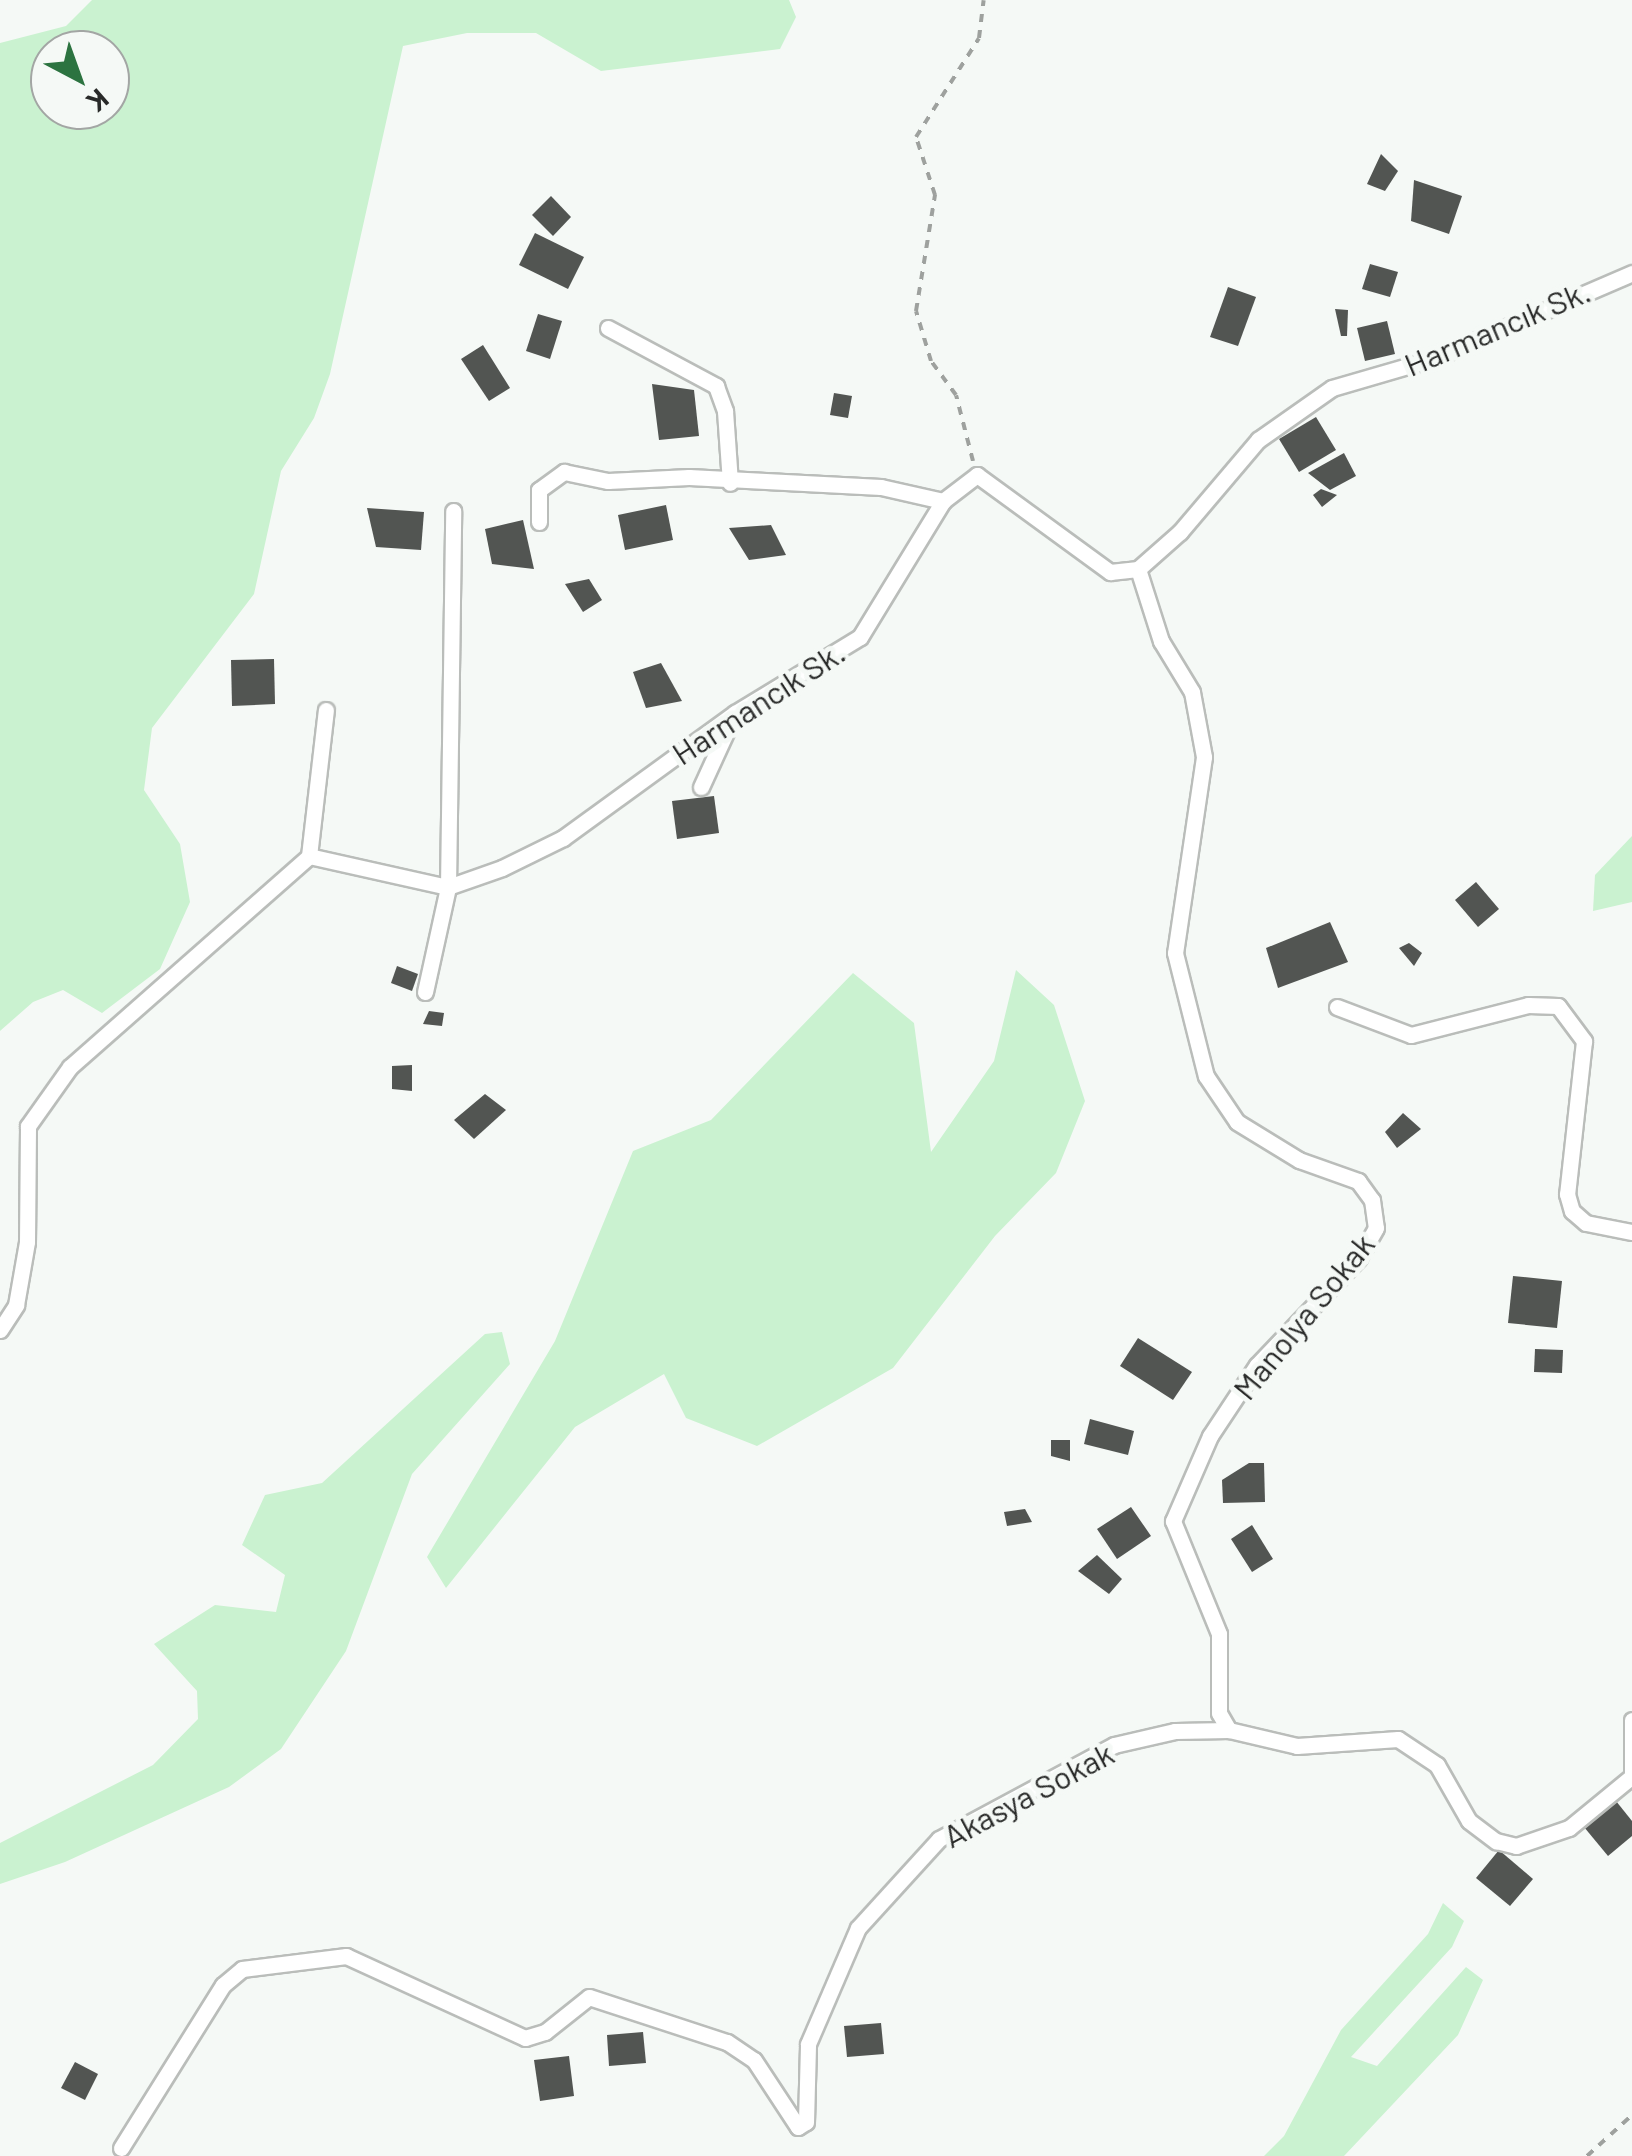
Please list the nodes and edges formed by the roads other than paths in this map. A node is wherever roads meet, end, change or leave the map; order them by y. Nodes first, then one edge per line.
1 (1632, 274) edge
2 (608, 328) dead end
3 (730, 483) junction
4 (944, 501) junction
5 (454, 511) dead end
6 (539, 522) dead end
7 (1138, 570) junction
8 (326, 710) dead end
9 (734, 713) junction
10 (701, 786) dead end
11 (309, 856) junction
12 (448, 887) junction
13 (425, 992) dead end
14 (1337, 1007) dead end
15 (1632, 1232) edge
16 (0, 1330) edge
17 (1632, 1720) edge
18 (1228, 1730) junction
19 (1631, 1778) edge
20 (121, 2148) dead end

1 - 7 street, Harmancık Sk.
2 - 3 street
3 - 4 street
3 - 6 street
4 - 7 street, Harmancık Sk.
4 - 9 street, Harmancık Sk.
5 - 12 street
7 - 18 street, Manolya Sokak
8 - 11 street
9 - 10 street
9 - 12 street, Harmancık Sk.
11 - 12 street
11 - 16 street
12 - 13 street
14 - 15 street
17 - 19 street
18 - 19 street, Akasya Sokak
18 - 20 street, Akasya Sokak

